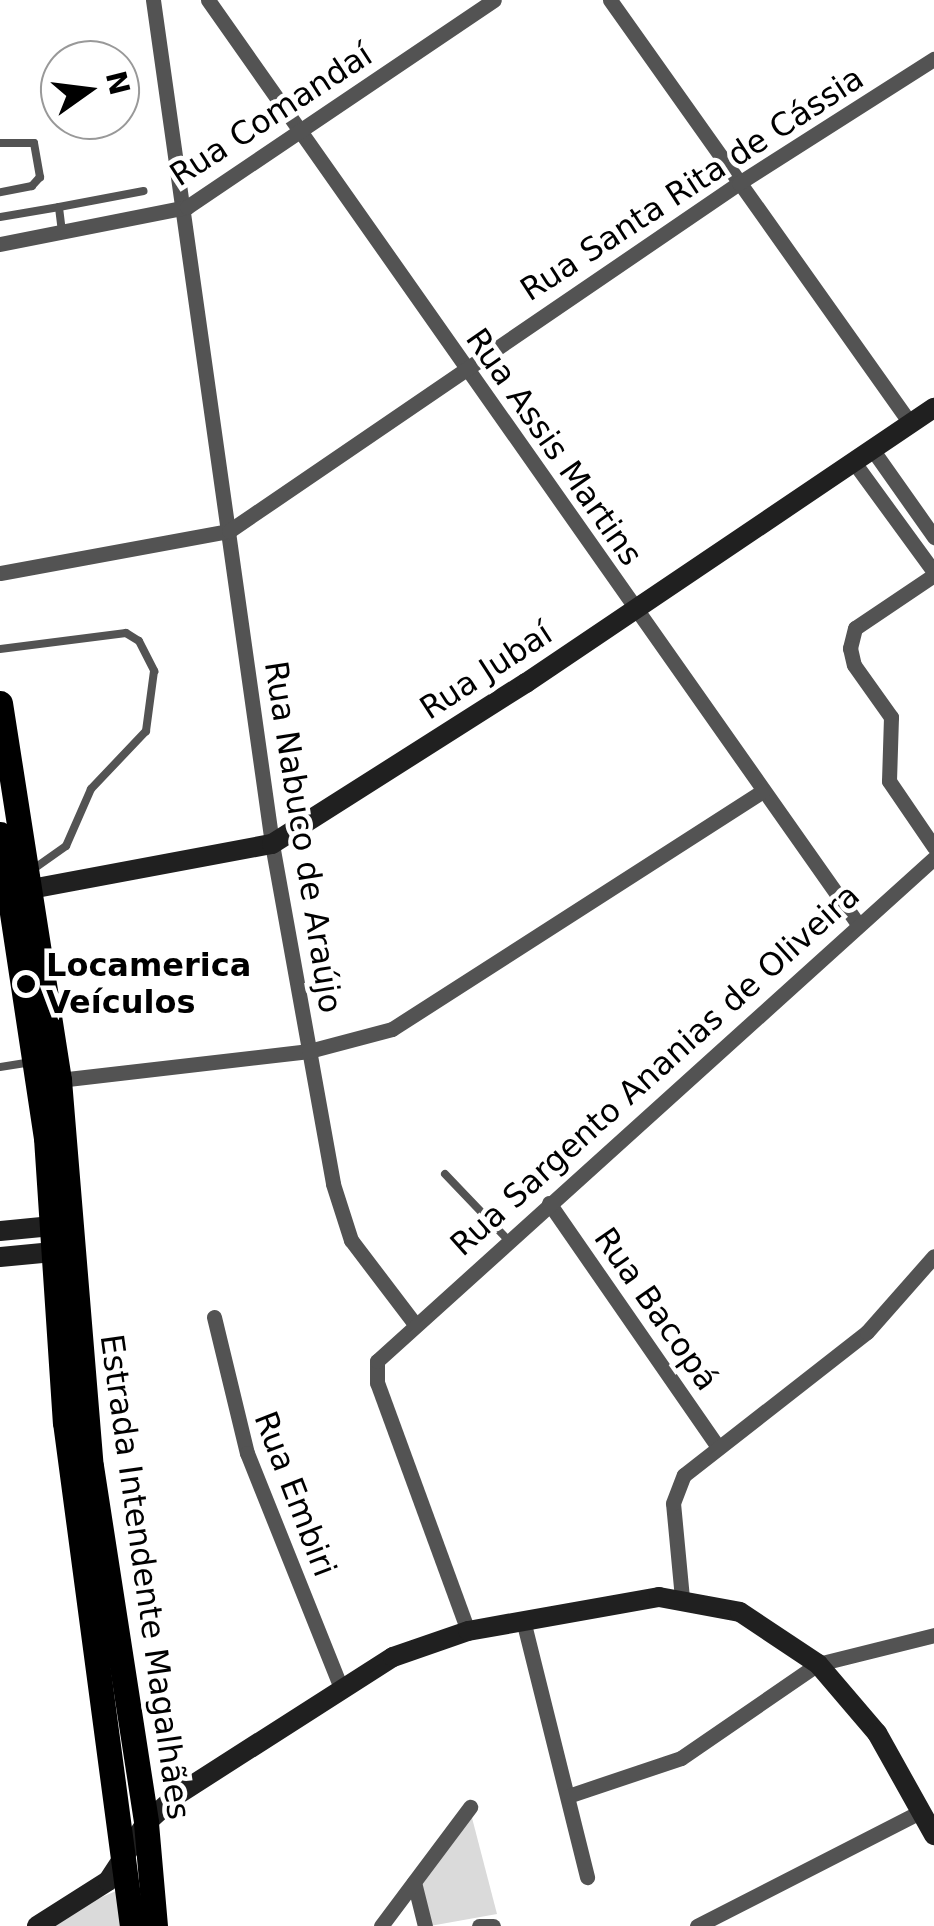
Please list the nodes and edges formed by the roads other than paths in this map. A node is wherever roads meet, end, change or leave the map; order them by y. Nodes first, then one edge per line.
1 (152, 0) edge
2 (208, 0) edge
3 (494, 0) edge
4 (610, 0) edge
5 (934, 60) edge
6 (300, 132) junction
7 (0, 143) edge
8 (738, 182) junction
9 (144, 191) dead end
10 (0, 192) edge
11 (59, 207) junction
12 (186, 207) junction
13 (0, 217) edge
14 (62, 232) junction
15 (0, 244) edge
16 (465, 368) junction
17 (934, 408) edge
18 (910, 424) junction
19 (872, 449) junction
20 (853, 461) junction
21 (229, 530) junction
22 (934, 537) edge
23 (0, 573) edge
24 (934, 574) edge
25 (633, 608) junction
26 (0, 649) edge
27 (0, 703) edge
28 (763, 791) junction
29 (0, 834) edge
30 (272, 844) junction
31 (934, 847) edge
32 (934, 858) edge
33 (30, 881) junction
34 (858, 924) junction
35 (310, 1051) junction
36 (37, 1062) junction
37 (0, 1067) edge
38 (59, 1080) junction
39 (445, 1174) dead end
40 (549, 1203) junction
41 (52, 1226) junction
42 (0, 1231) edge
43 (508, 1240) junction
44 (53, 1252) junction
45 (934, 1256) edge
46 (0, 1257) edge
47 (214, 1318) dead end
48 (414, 1323) junction
49 (716, 1446) junction
50 (682, 1598) junction
51 (523, 1620) junction
52 (468, 1631) junction
53 (934, 1635) edge
54 (818, 1664) junction
55 (340, 1686) junction
56 (568, 1796) junction
57 (470, 1807) dead end
58 (922, 1811) junction
59 (146, 1823) junction
60 (934, 1836) edge
61 (125, 1863) junction
62 (587, 1878) dead end
63 (414, 1882) junction
64 (37, 1926) edge
65 (132, 1926) edge
66 (155, 1926) edge
67 (381, 1926) edge
68 (425, 1926) edge
69 (480, 1926) edge
70 (493, 1926) edge
71 (697, 1926) edge

1 - 12 street, Rua Nabuco de Araújo
2 - 6 street, Rua Assis Martins
3 - 6 street, Rua Comandaí
4 - 8 street
5 - 8 street, Rua Santa Rita de Cássia
6 - 12 street, Rua Comandaí
6 - 16 street, Rua Assis Martins
7 - 10 lane
8 - 16 street, Rua Santa Rita de Cássia
8 - 18 street
9 - 11 lane
11 - 13 lane
11 - 14 lane
12 - 14 street, Rua Comandaí
12 - 21 street, Rua Nabuco de Araújo
14 - 15 street, Rua Comandaí
16 - 21 street, Rua Santa Rita de Cássia
16 - 25 street, Rua Assis Martins
17 - 18 street, Rua Jubaí
18 - 19 street, Rua Jubaí
19 - 20 street, Rua Jubaí
19 - 22 street
20 - 24 street
20 - 25 street, Rua Jubaí
21 - 23 street, Rua Santa Rita de Cássia
21 - 30 street, Rua Nabuco de Araújo
24 - 31 street
25 - 28 street, Rua Assis Martins
25 - 30 street, Rua Jubaí
26 - 33 lane
27 - 33 main road, Estrada Intendente Magalhães
28 - 34 street, Rua Assis Martins
28 - 35 street
29 - 36 main road, Estrada Intendente Magalhães
30 - 33 street, Rua Jubaí
30 - 35 street, Rua Nabuco de Araújo
32 - 34 street, Rua Sargento Ananias de Oliveira
33 - 38 main road, Estrada Intendente Magalhães
34 - 40 street, Rua Sargento Ananias de Oliveira
35 - 38 street
35 - 48 street, Rua Nabuco de Araújo
36 - 37 lane
36 - 41 main road, Estrada Intendente Magalhães
38 - 59 main road, Estrada Intendente Magalhães
39 - 43 lane
40 - 43 street, Rua Sargento Ananias de Oliveira
40 - 49 street, Rua Bacopá
41 - 42 street
41 - 44 main road, Estrada Intendente Magalhães
43 - 48 street, Rua Sargento Ananias de Oliveira
44 - 46 street
44 - 61 main road, Estrada Intendente Magalhães
45 - 49 street
47 - 55 street, Rua Embiri
48 - 52 street
49 - 50 street
50 - 51 street
50 - 54 street
51 - 52 street
51 - 56 street
52 - 55 street
53 - 54 street
54 - 56 street
54 - 58 street
55 - 59 street
56 - 62 street
57 - 63 street
58 - 60 street
58 - 71 street
59 - 61 street
59 - 66 main road, Estrada Intendente Magalhães
61 - 64 street
61 - 65 main road, Estrada Intendente Magalhães
63 - 67 street
63 - 68 street
69 - 70 street

